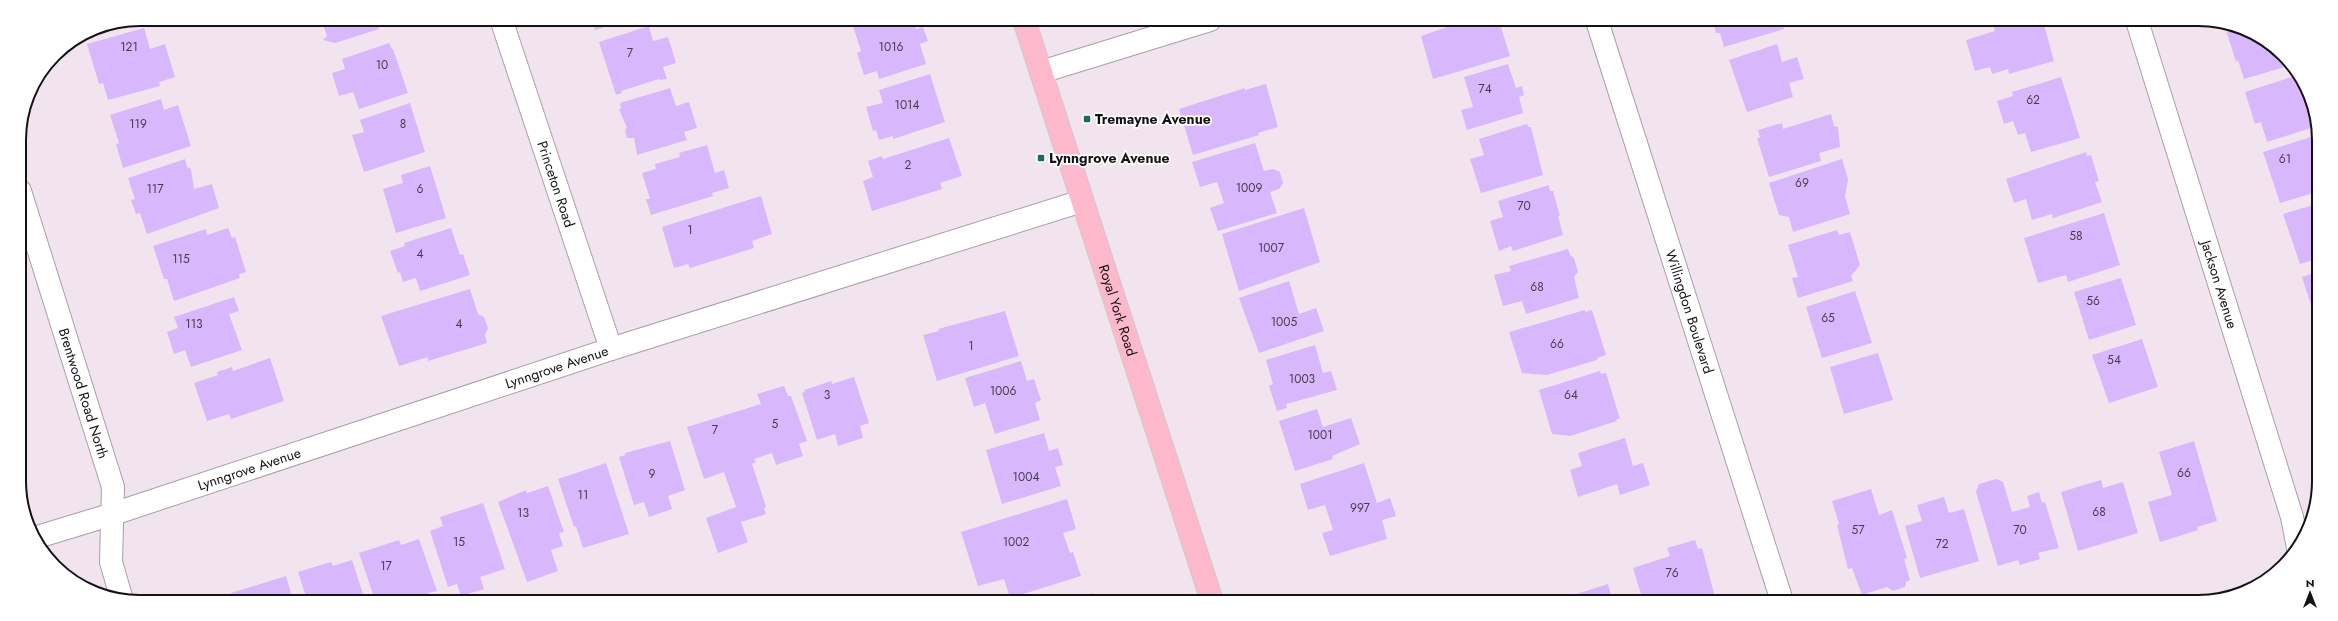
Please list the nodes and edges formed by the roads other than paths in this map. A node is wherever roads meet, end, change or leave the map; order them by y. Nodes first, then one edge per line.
1 (502, 26) edge
2 (1026, 26) edge
3 (1190, 26) edge
4 (1600, 26) edge
5 (2139, 26) edge
6 (1040, 72) junction
7 (1082, 200) junction
8 (26, 210) edge
9 (611, 349) junction
10 (113, 514) junction
11 (40, 536) edge
12 (2296, 539) edge
13 (120, 593) edge
14 (1210, 595) edge
15 (1780, 595) edge

1 - 9 street, Princeton Road
2 - 6 main road, Royal York Road
3 - 6 street
4 - 15 street, Willingdon Boulevard
5 - 12 street, Jackson Avenue
6 - 7 main road, Royal York Road
7 - 9 street, Lynngrove Avenue
7 - 14 main road, Royal York Road
8 - 10 street, Brentwood Road North
9 - 10 street, Lynngrove Avenue
10 - 11 street, Lynngrove Avenue
10 - 13 street, Brentwood Road North

